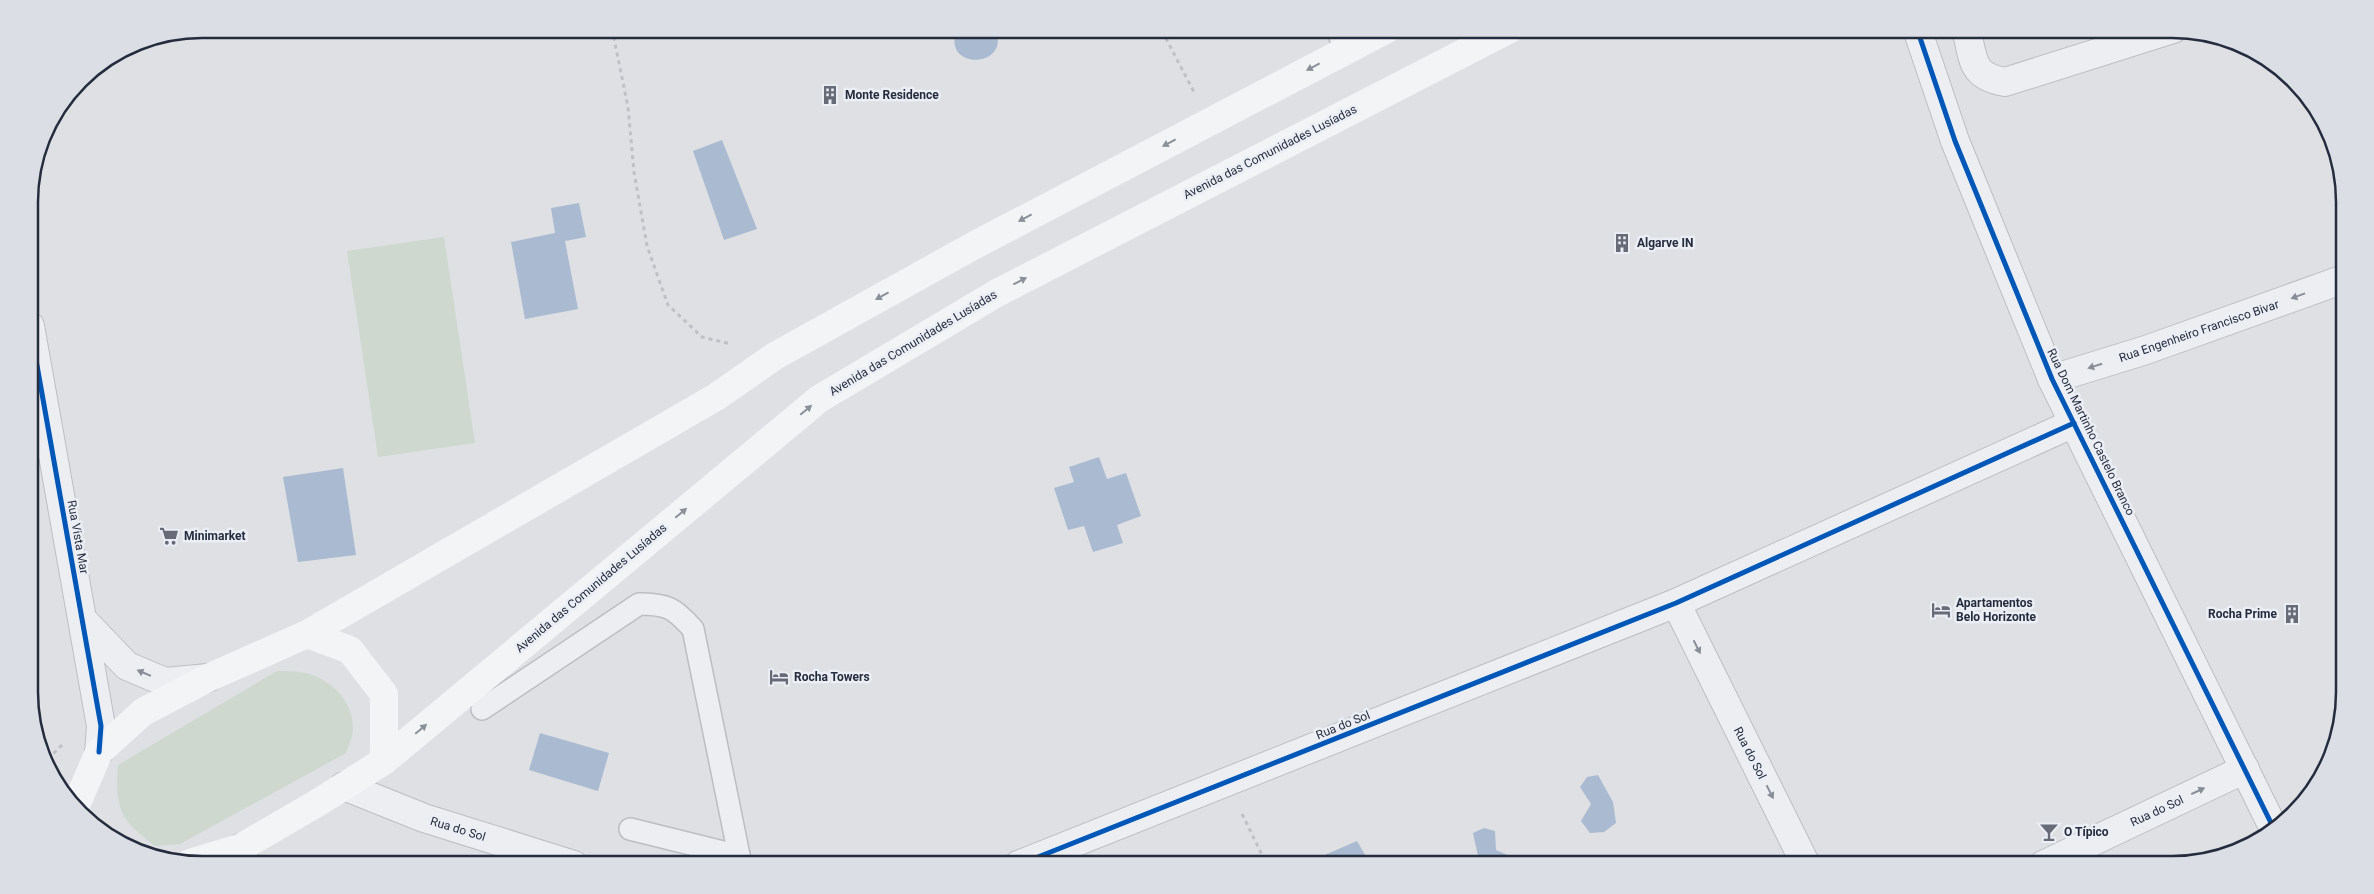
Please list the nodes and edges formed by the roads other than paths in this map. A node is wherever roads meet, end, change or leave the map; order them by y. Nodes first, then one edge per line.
1 (1493, 38) edge
2 (1920, 38) edge
3 (1968, 38) edge
4 (2145, 38) edge
5 (1341, 40) edge
6 (2336, 283) edge
7 (38, 370) edge
8 (2052, 379) junction
9 (2074, 424) junction
10 (1676, 603) junction
11 (83, 620) junction
12 (307, 634) junction
13 (208, 678) junction
14 (482, 710) dead end
15 (99, 752) junction
16 (378, 764) junction
17 (2244, 769) junction
18 (344, 786) junction
19 (80, 803) edge
20 (424, 818) junction
21 (2271, 824) edge
22 (630, 829) dead end
23 (244, 856) edge
24 (545, 856) edge
25 (723, 856) edge
26 (739, 856) edge
27 (1056, 856) edge
28 (1802, 856) edge
29 (2062, 856) edge

16 -> 1 main road, Avenida das Comunidades Lusíadas
2 - 8 street, Rua Dom Martinho Castelo Branco
3 - 4 street
5 -> 12 main road
6 -> 8 street, Rua Engenheiro Francisco Bivar
7 - 11 street, Rua Vista Mar
8 - 9 street, Rua Dom Martinho Castelo Branco
9 - 10 street
9 - 17 street, Rua Dom Martinho Castelo Branco
10 - 27 street, Rua do Sol
10 -> 28 street, Rua do Sol
13 -> 11 street
11 - 15 street, Rua Vista Mar
12 - 13 main road
12 - 16 main road
13 - 15 main road
14 - 26 lane
15 - 19 main road
16 - 18 main road, Avenida das Comunidades Lusíadas
16 - 20 street
17 - 21 street, Rua Dom Martinho Castelo Branco
29 -> 17 street, Rua do Sol
18 - 20 street, Rua do Sol
18 - 23 main road, Avenida das Comunidades Lusíadas
20 - 24 street, Rua do Sol
22 - 25 lane

